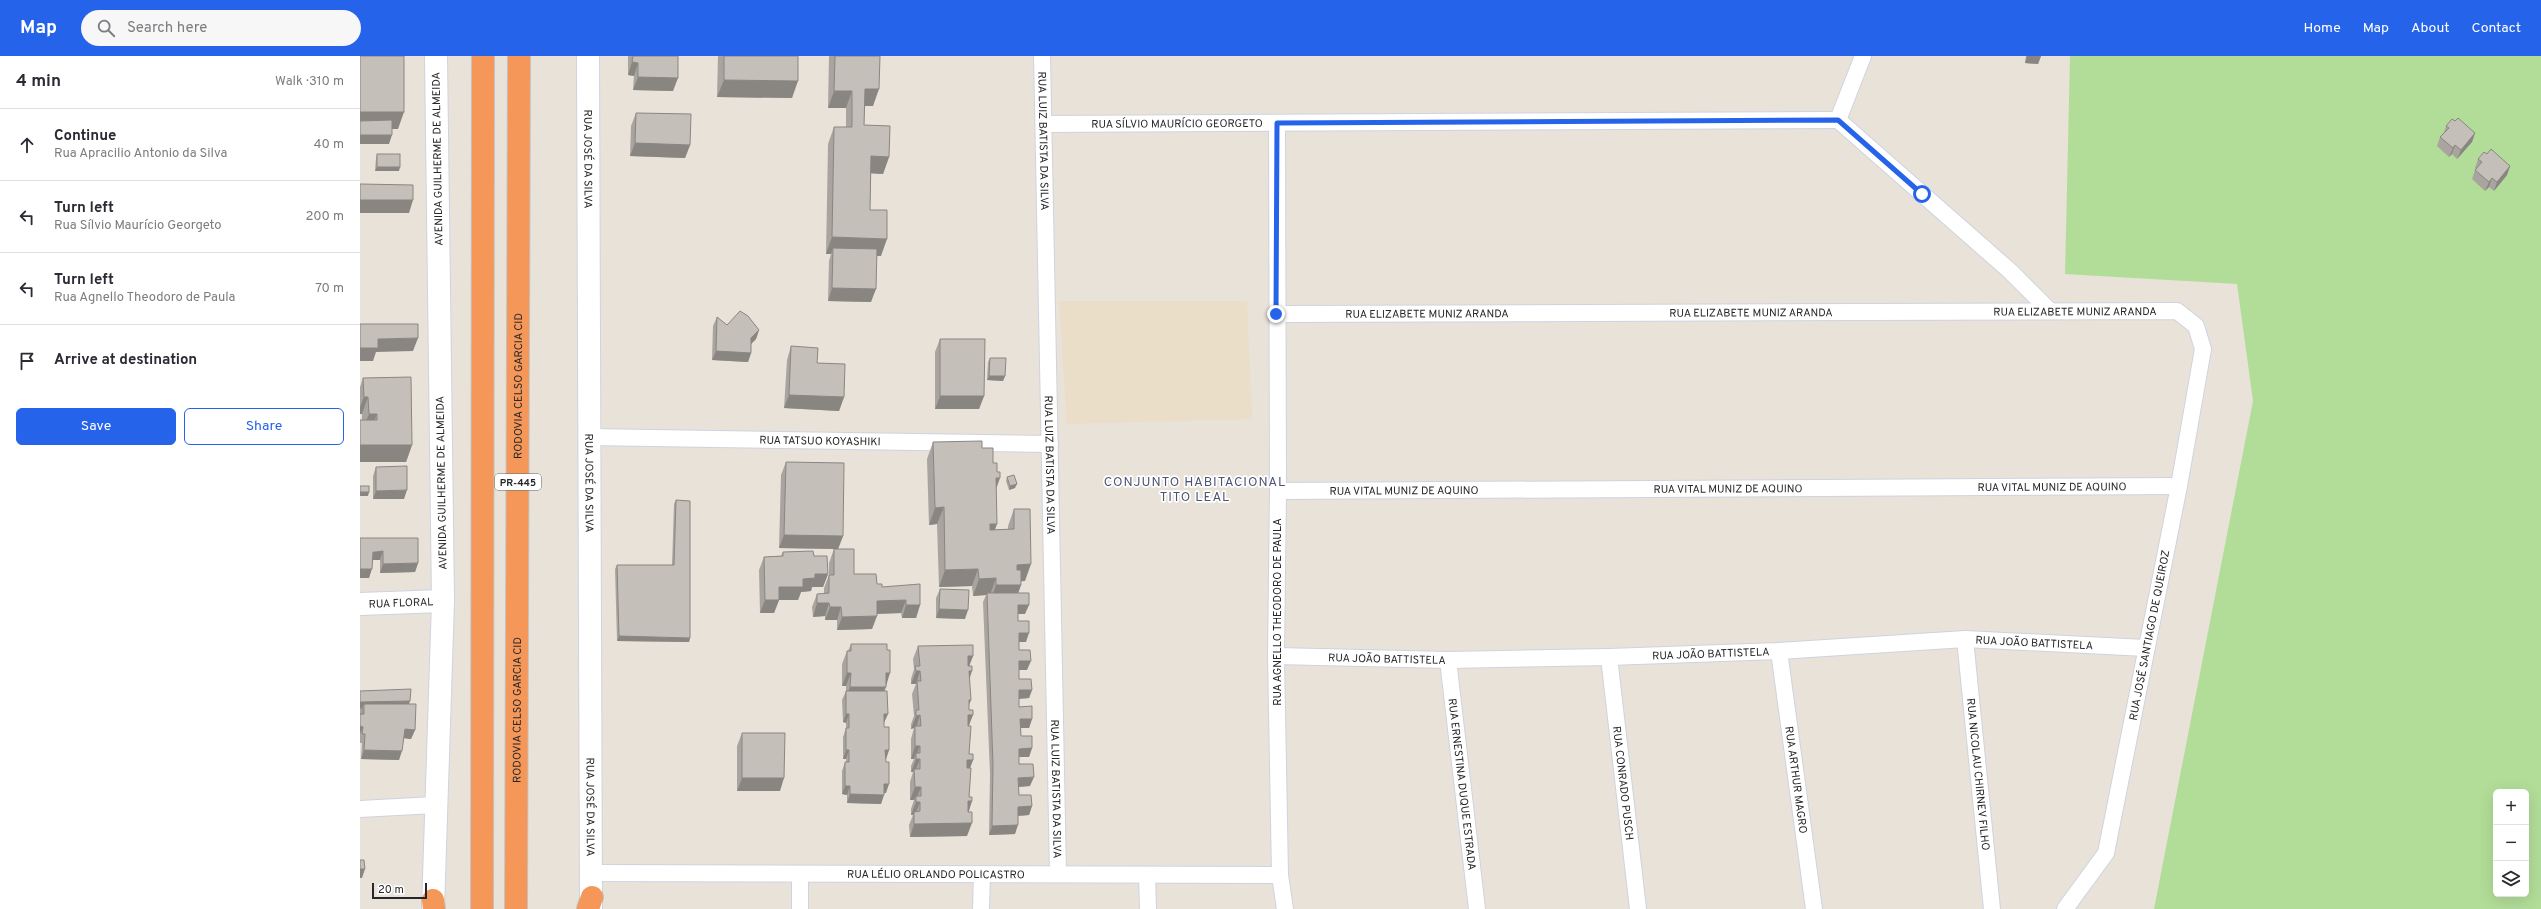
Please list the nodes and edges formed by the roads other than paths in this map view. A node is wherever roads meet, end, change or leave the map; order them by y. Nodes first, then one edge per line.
1 (436, 56) edge
2 (483, 56) edge
3 (519, 56) edge
4 (588, 56) edge
5 (1042, 56) edge
6 (1863, 56) edge
7 (1838, 120) junction
8 (1277, 123) junction
9 (1044, 124) junction
10 (2048, 310) junction
11 (1276, 314) junction
12 (2203, 349) joint
13 (589, 437) junction
14 (1050, 444) junction
15 (2178, 486) junction
16 (1278, 491) junction
17 (443, 601) junction
18 (360, 604) edge
19 (1966, 639) junction
20 (2146, 648) junction
21 (1779, 651) junction
22 (1276, 656) junction
23 (1609, 657) junction
24 (1448, 660) junction
25 (435, 805) junction
26 (360, 809) edge
27 (591, 873) junction
28 (800, 874) junction
29 (982, 874) junction
30 (1058, 874) junction
31 (1147, 874) junction
32 (1280, 875) junction
33 (590, 905) edge
34 (434, 906) edge
35 (482, 909) edge
36 (516, 909) edge
37 (800, 909) edge
38 (981, 909) edge
39 (1148, 909) edge
40 (1285, 909) edge
41 (1477, 909) edge
42 (1638, 909) edge
43 (1814, 909) edge
44 (1992, 909) edge
45 (2065, 909) edge

1 - 17 street, AVENIDA GUILHERME DE ALMEIDA
2 - 35 highway, PR-445
3 - 36 highway, RODOVIA CELSO GARCIA CID / PR-445
4 - 13 street, RUA JOSÉ DA SILVA
5 - 9 street, RUA LUIZ BATISTA DA SILVA
6 - 7 street
7 - 8 street, RUA SÍLVIO MAURÍCIO GEORGETO
7 - 10 street
8 - 9 street, RUA SÍLVIO MAURÍCIO GEORGETO
8 - 11 street, RUA AGNELLO THEODORO DE PAULA
9 - 14 street, RUA LUIZ BATISTA DA SILVA
10 - 11 street, RUA ELIZABETE MUNIZ ARANDA
10 - 12 street, RUA ELIZABETE MUNIZ ARANDA
11 - 16 street, RUA AGNELLO THEODORO DE PAULA
12 - 15 street, RUA JOSÉ SANTIAGO DE QUEIROZ
13 - 14 street, RUA TATSUO KOYASHIKI
13 - 27 street, RUA JOSÉ DA SILVA
14 - 30 street, RUA LUIZ BATISTA DA SILVA
15 - 16 street, RUA VITAL MUNIZ DE AQUINO
15 - 20 street, RUA JOSÉ SANTIAGO DE QUEIROZ
16 - 22 street, RUA AGNELLO THEODORO DE PAULA
17 - 18 street, RUA FLORAL
17 - 25 street, AVENIDA GUILHERME DE ALMEIDA
19 - 20 street, RUA JOÃO BATTISTELA
19 - 21 street, RUA JOÃO BATTISTELA
19 - 44 street, RUA NICOLAU CHIRNEV FILHO
20 - 45 street, RUA JOSÉ SANTIAGO DE QUEIROZ
21 - 23 street, RUA JOÃO BATTISTELA
21 - 43 street, RUA ARTHUR MAGRO
22 - 24 street, RUA JOÃO BATTISTELA
22 - 32 street, RUA AGNELLO THEODORO DE PAULA
23 - 24 street, RUA JOÃO BATTISTELA
23 - 42 street, RUA CONRADO PUSCH
24 - 41 street, RUA ERNESTINA DUQUE ESTRADA
25 - 26 street
25 - 34 street, AVENIDA GUILHERME DE ALMEIDA
27 - 28 street, RUA LÉLIO ORLANDO POLICASTRO
27 - 33 street, RUA JOSÉ DA SILVA
28 - 29 street, RUA LÉLIO ORLANDO POLICASTRO
28 - 37 street
29 - 30 street, RUA LÉLIO ORLANDO POLICASTRO
29 - 38 street
30 - 31 street, RUA LÉLIO ORLANDO POLICASTRO
31 - 32 street, RUA LÉLIO ORLANDO POLICASTRO
31 - 39 street
32 - 40 street, RUA AGNELLO THEODORO DE PAULA

